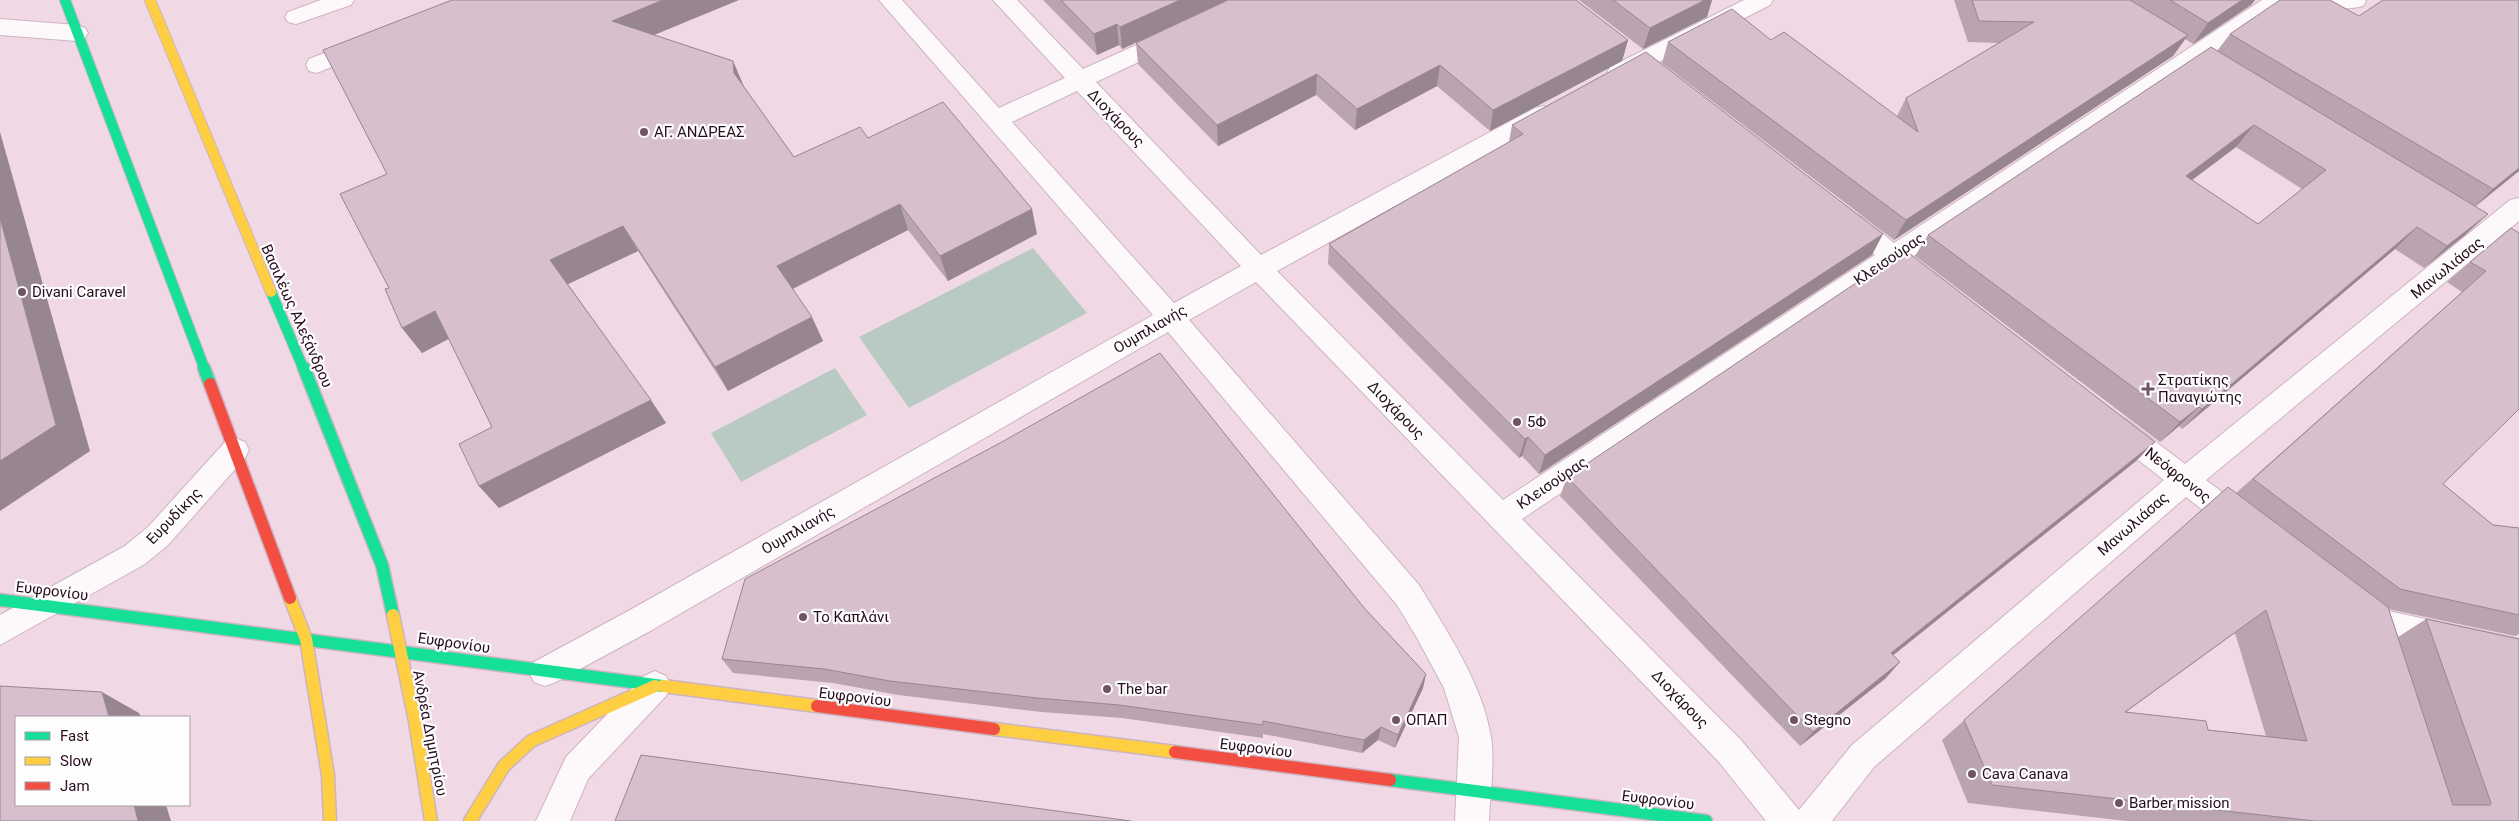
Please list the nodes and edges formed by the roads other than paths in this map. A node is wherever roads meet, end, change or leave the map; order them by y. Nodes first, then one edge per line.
1 (65, 0) edge
2 (150, 0) edge
3 (343, 0) edge
4 (890, 0) edge
5 (1004, 0) edge
6 (1762, 0) edge
7 (2278, 0) edge
8 (2319, 0) edge
9 (2355, 1) dead end
10 (296, 17) dead end
11 (0, 27) edge
12 (1188, 30) edge
13 (77, 34) junction
14 (379, 40) edge
15 (1619, 44) edge
16 (2186, 50) junction
17 (1640, 61) junction
18 (317, 64) dead end
19 (2219, 71) edge
20 (1664, 79) edge
21 (1080, 80) junction
22 (1597, 85) edge
23 (1562, 104) edge
24 (995, 120) junction
25 (1830, 207) edge
26 (2519, 207) edge
27 (2463, 219) edge
28 (2496, 239) junction
29 (1894, 256) junction
30 (1258, 268) junction
31 (1941, 292) edge
32 (1170, 317) junction
33 (2098, 413) edge
34 (235, 450) junction
35 (2185, 480) junction
36 (1501, 517) junction
37 (2256, 535) edge
38 (0, 600) edge
39 (47, 606) junction
40 (2362, 623) edge
41 (0, 631) edge
42 (306, 639) junction
43 (399, 651) junction
44 (2519, 653) edge
45 (545, 672) junction
46 (655, 686) junction
47 (1472, 806) edge
48 (330, 821) edge
49 (431, 821) edge
50 (470, 821) edge
51 (553, 821) edge
52 (1706, 821) edge
53 (1787, 821) edge
54 (1811, 821) edge

1 - 13 main road
2 - 43 main road, Βασιλέως Αλεξάνδρου
3 - 10 street
4 - 24 street
5 - 21 street, Διοχάρους
6 - 17 street
7 - 16 street, Κλεισούρας
8 - 9 street
11 - 13 street
12 - 21 street
13 - 34 main road
14 - 18 street
15 - 17 street
16 - 19 street
16 - 29 street, Κλεισούρας
17 - 20 street
17 - 22 street
21 - 24 street
21 - 30 street, Διοχάρους
23 - 30 street, Ουμπλιανής
24 - 32 street
25 - 29 street
26 - 28 street, Μανωλιάσας
27 - 28 street
28 - 35 street, Μανωλιάσας
29 - 31 street
29 - 36 street, Κλεισούρας
30 - 32 street, Ουμπλιανής
30 - 36 street, Διοχάρους
32 - 45 street, Ουμπλιανής
32 - 47 street
33 - 35 street, Νεόφρονος
34 - 39 street, Ευρυδίκης
34 - 42 main road
35 - 37 street, Νεόφρονος
35 - 54 street, Μανωλιάσας
36 - 53 street, Διοχάρους
38 - 39 main road, Ευφρονίου
39 - 41 street, Ευρυδίκης
39 - 42 main road, Ευφρονίου
40 - 44 street
42 - 43 main road, Ευφρονίου
42 - 48 main road
43 - 45 main road, Ευφρονίου
43 - 49 main road, Ανδρέα Δημητρίου
45 - 46 main road, Ευφρονίου
46 - 47 main road, Ευφρονίου
46 - 50 main road
46 - 51 street
47 - 52 main road, Ευφρονίου

